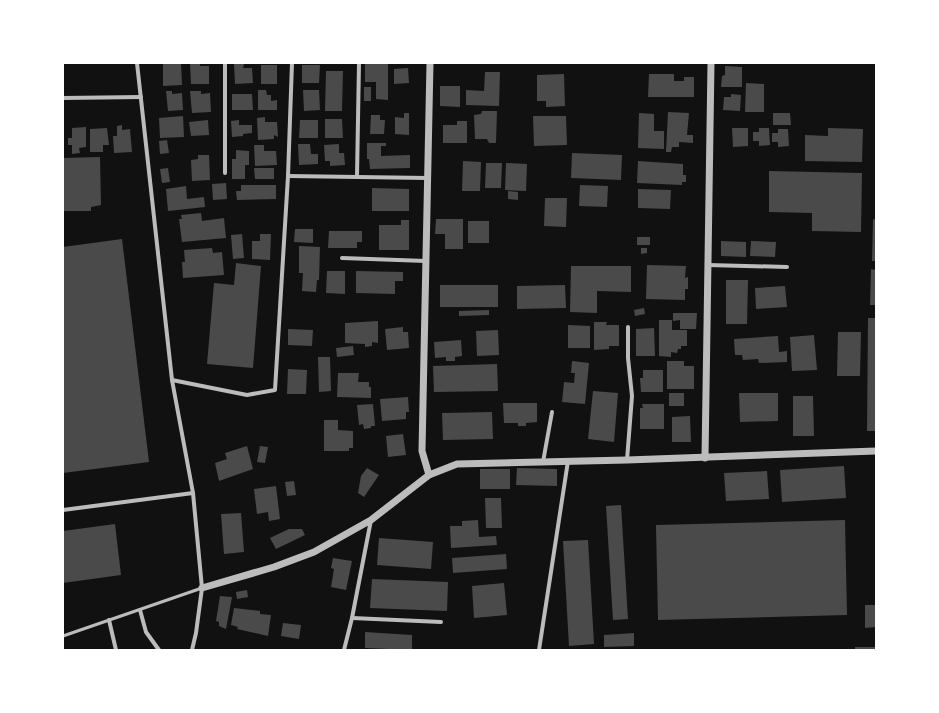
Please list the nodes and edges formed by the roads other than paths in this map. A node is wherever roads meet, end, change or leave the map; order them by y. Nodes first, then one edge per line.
1 (137, 63) edge
2 (224, 63) edge
3 (292, 63) edge
4 (359, 63) edge
5 (430, 63) edge
6 (711, 63) edge
7 (141, 97) junction
8 (63, 98) edge
9 (225, 173) dead end
10 (288, 176) junction
11 (356, 176) junction
12 (428, 178) junction
13 (342, 258) dead end
14 (426, 261) junction
15 (708, 265) junction
16 (787, 267) dead end
17 (628, 327) dead end
18 (172, 380) junction
19 (552, 412) dead end
20 (876, 452) edge
21 (705, 458) junction
22 (627, 460) junction
23 (543, 462) junction
24 (568, 462) junction
25 (429, 475) junction
26 (193, 493) junction
27 (63, 510) edge
28 (372, 520) junction
29 (202, 588) junction
30 (140, 610) junction
31 (352, 618) junction
32 (109, 620) junction
33 (441, 622) dead end
34 (63, 636) edge
35 (116, 650) edge
36 (159, 650) edge
37 (192, 650) edge
38 (344, 650) edge
39 (539, 650) edge

1 - 7 street
2 - 9 street
3 - 10 street
4 - 11 street
5 - 12 street
6 - 15 street
7 - 8 street
7 - 18 street
10 - 11 street
10 - 18 street
11 - 12 street
12 - 14 street
13 - 14 street
14 - 25 street
15 - 16 street
15 - 21 street
17 - 22 street
18 - 26 street
19 - 23 street
20 - 21 street
21 - 22 street
22 - 24 street
23 - 24 street
23 - 25 street
24 - 39 street
25 - 28 street
26 - 27 street
26 - 29 street
28 - 29 street
28 - 31 street
29 - 30 lane
29 - 37 street
30 - 32 lane
30 - 36 street
31 - 33 street
31 - 38 street
32 - 34 lane
32 - 35 street

